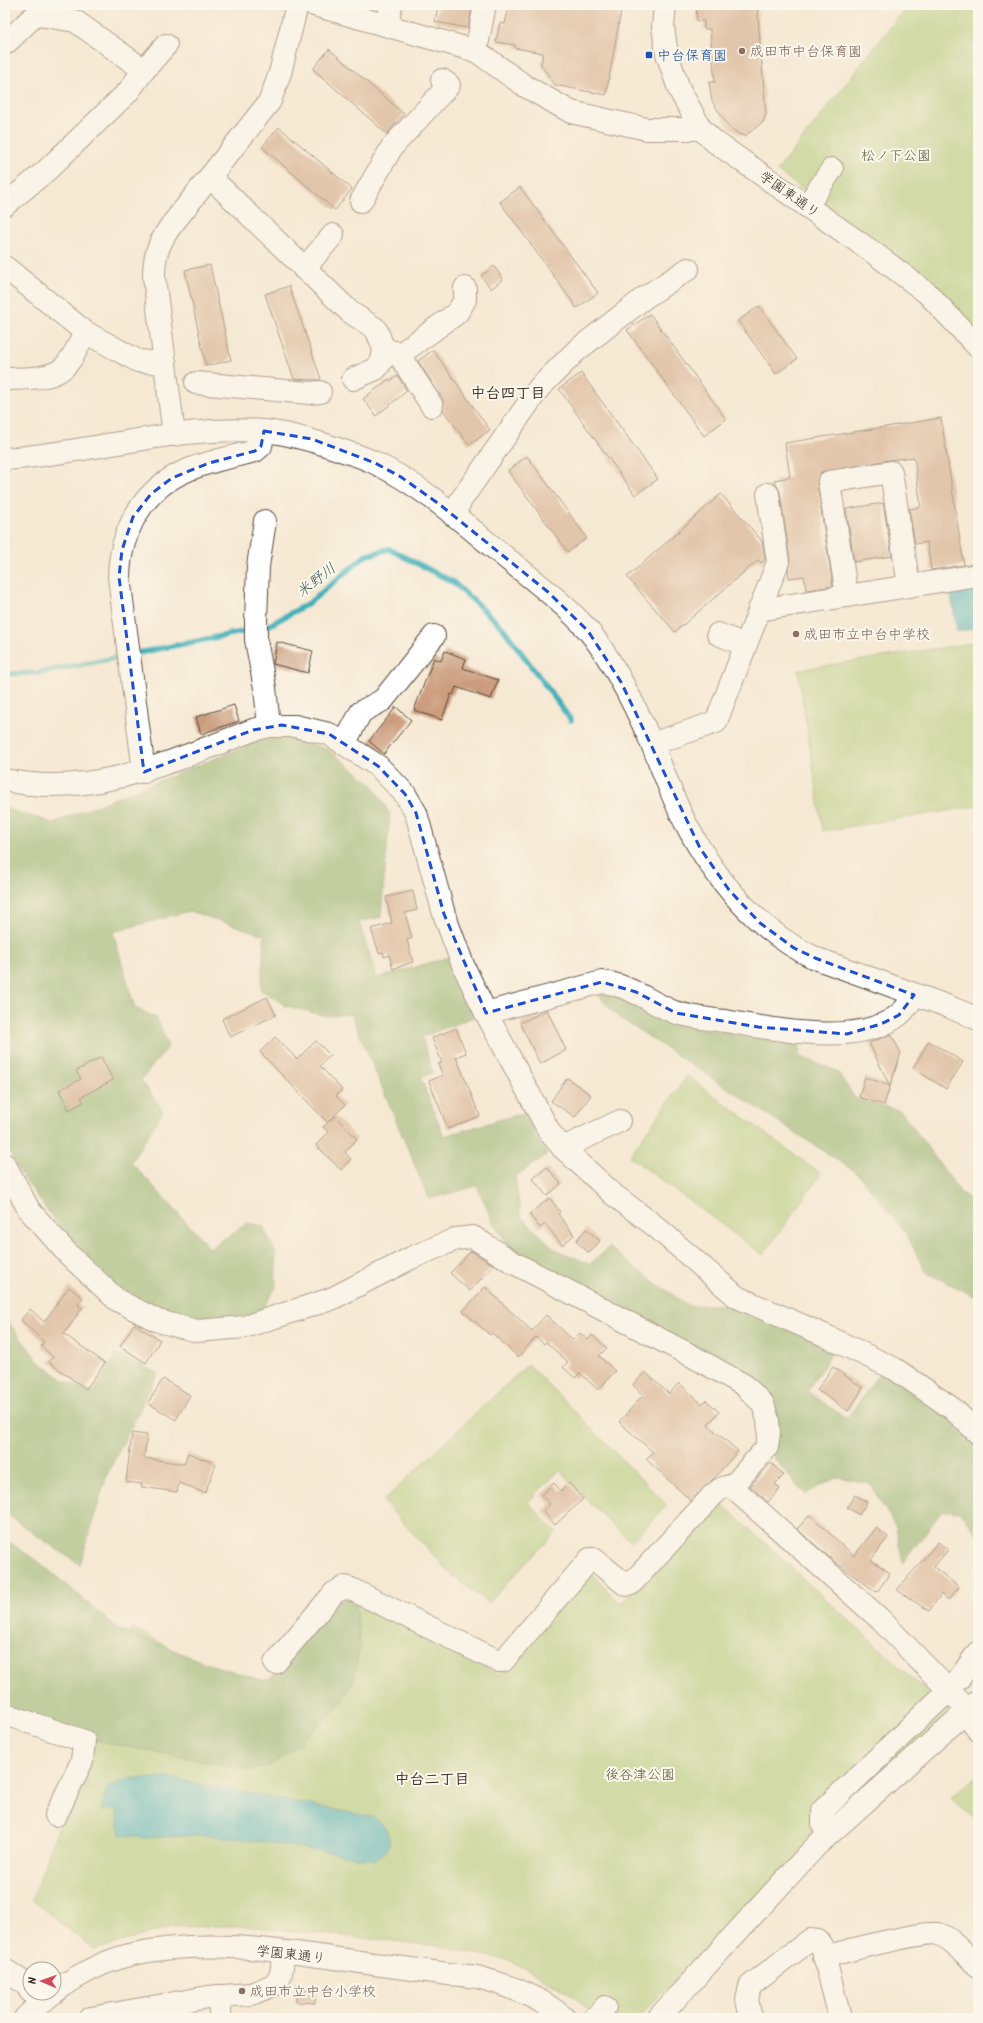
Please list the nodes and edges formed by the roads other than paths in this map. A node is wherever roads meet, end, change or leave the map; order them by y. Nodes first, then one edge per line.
1 (297, 5) edge
2 (314, 5) edge
3 (485, 5) edge
4 (665, 5) edge
5 (389, 15) edge
6 (5, 44) edge
7 (166, 45) dead end
8 (476, 50) junction
9 (144, 70) junction
10 (442, 80) dead end
11 (701, 129) junction
12 (832, 169) dead end
13 (210, 177) junction
14 (361, 202) dead end
15 (5, 205) edge
16 (807, 206) junction
17 (333, 235) dead end
18 (5, 267) edge
19 (688, 268) dead end
20 (304, 269) junction
21 (465, 288) dead end
22 (85, 332) junction
23 (978, 347) edge
24 (391, 351) junction
25 (165, 363) junction
26 (5, 379) edge
27 (353, 379) dead end
28 (196, 383) dead end
29 (320, 392) dead end
30 (432, 406) dead end
31 (264, 431) junction
32 (174, 435) junction
33 (5, 459) edge
34 (768, 494) dead end
35 (453, 515) junction
36 (265, 522) dead end
37 (978, 575) edge
38 (909, 586) junction
39 (847, 596) junction
40 (759, 610) junction
41 (718, 634) dead end
42 (434, 636) dead end
43 (746, 645) junction
44 (269, 726) junction
45 (344, 744) junction
46 (652, 744) junction
47 (144, 772) junction
48 (5, 780) edge
49 (914, 995) junction
50 (486, 1013) junction
51 (978, 1019) edge
52 (620, 1121) dead end
53 (563, 1148) junction
54 (5, 1165) edge
55 (978, 1433) edge
56 (732, 1487) junction
57 (978, 1652) edge
58 (274, 1663) dead end
59 (959, 1679) dead end
60 (944, 1695) dead end
61 (973, 1706) edge
62 (5, 1714) edge
63 (978, 1730) edge
64 (56, 1815) dead end
65 (829, 1834) junction
66 (284, 1952) junction
67 (824, 1957) junction
68 (978, 1966) edge
69 (5, 1970) edge
70 (218, 1996) junction
71 (31, 2002) edge
72 (98, 2017) edge
73 (221, 2018) edge
74 (564, 2018) edge
75 (658, 2018) edge
76 (751, 2018) edge
77 (840, 2018) edge

1 - 13 street
2 - 5 street
3 - 8 street
4 - 11 street, 学園東通り
5 - 8 street
6 - 9 street
7 - 9 street
8 - 11 street
9 - 15 street
10 - 14 street
11 - 16 street, 学園東通り
12 - 16 street
13 - 20 street
13 - 25 street
16 - 23 street, 学園東通り
17 - 20 street
18 - 22 street
19 - 35 street
20 - 24 street
21 - 24 street
22 - 25 street
22 - 26 street
24 - 27 street
24 - 30 street
25 - 32 street
28 - 29 street
31 - 32 street
31 - 35 street
31 - 47 street
32 - 33 street
34 - 40 street
35 - 46 street
36 - 44 street
37 - 38 street
38 - 39 street
38 - 39 street
39 - 40 street
40 - 43 street
41 - 43 street
42 - 45 street
43 - 46 street
44 - 45 street
44 - 47 street
45 - 50 street
46 - 49 street
47 - 48 street
49 - 50 street
49 - 51 street
50 - 53 street
52 - 53 street
53 - 55 street
54 - 56 street
56 - 58 street
56 - 61 street
57 - 59 street
60 - 65 street
61 - 63 street
61 - 65 street
62 - 64 street
65 - 75 street
66 - 70 street
66 - 71 street, 学園東通り
66 - 74 street, 学園東通り
67 - 68 street
67 - 76 street
67 - 77 street
69 - 71 street
70 - 72 street
70 - 73 street

